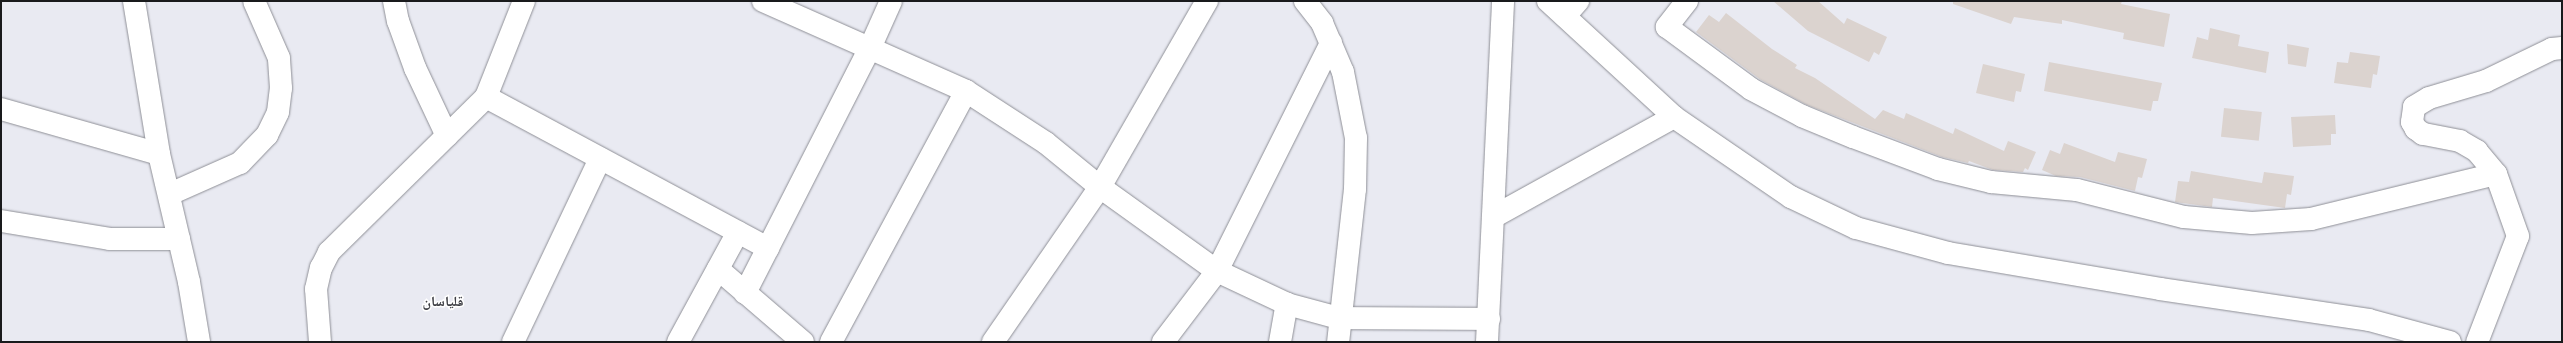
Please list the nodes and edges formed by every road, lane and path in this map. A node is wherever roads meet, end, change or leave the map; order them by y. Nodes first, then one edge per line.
1 (134, 1) edge
2 (254, 1) edge
3 (394, 1) edge
4 (524, 1) edge
5 (763, 1) edge
6 (891, 1) edge
7 (1207, 1) edge
8 (1305, 1) edge
9 (1503, 1) edge
10 (1548, 1) edge
11 (1687, 1) edge
12 (1572, 9) edge
13 (1332, 43) junction
14 (870, 48) junction
15 (2562, 48) edge
16 (966, 90) junction
17 (486, 97) junction
18 (1, 109) edge
19 (1674, 117) junction
20 (447, 136) junction
21 (159, 154) junction
22 (600, 159) junction
23 (2496, 174) junction
24 (1100, 187) junction
25 (170, 194) junction
26 (1493, 217) junction
27 (1, 221) edge
28 (738, 232) junction
29 (179, 239) junction
30 (768, 248) junction
31 (718, 269) junction
32 (1217, 270) junction
33 (745, 293) junction
34 (1192, 304) junction
35 (1287, 304) junction
36 (1339, 318) junction
37 (1489, 319) junction
38 (199, 342) edge
39 (320, 342) edge
40 (513, 342) edge
41 (678, 342) edge
42 (803, 342) edge
43 (831, 342) edge
44 (993, 342) edge
45 (1163, 342) edge
46 (1179, 342) edge
47 (1280, 342) edge
48 (1338, 342) edge
49 (1487, 342) edge
50 (2450, 342) edge
51 (2477, 342) edge

1 - 21 street
2 - 25 street
3 - 20 street
4 - 17 street
5 - 14 street
6 - 14 street
7 - 24 street
8 - 13 street
9 - 26 street
10 - 12 street
11 - 23 street
12 - 19 street
13 - 32 street
13 - 36 street
14 - 16 street
14 - 30 street
15 - 23 street
16 - 24 street
16 - 43 street
17 - 20 street
17 - 22 street
18 - 21 street
19 - 26 street
19 - 50 street
20 - 39 street
21 - 25 street
22 - 28 street
22 - 40 street
23 - 51 street
24 - 32 street
24 - 44 street
25 - 29 street
26 - 37 street
27 - 29 street
28 - 30 street
28 - 31 street
29 - 38 street
30 - 33 street
31 - 33 street
31 - 41 street
32 - 34 street
32 - 35 street
33 - 42 street
34 - 45 street
34 - 46 street
35 - 36 street
35 - 47 street
36 - 37 street
36 - 48 street
37 - 49 street

